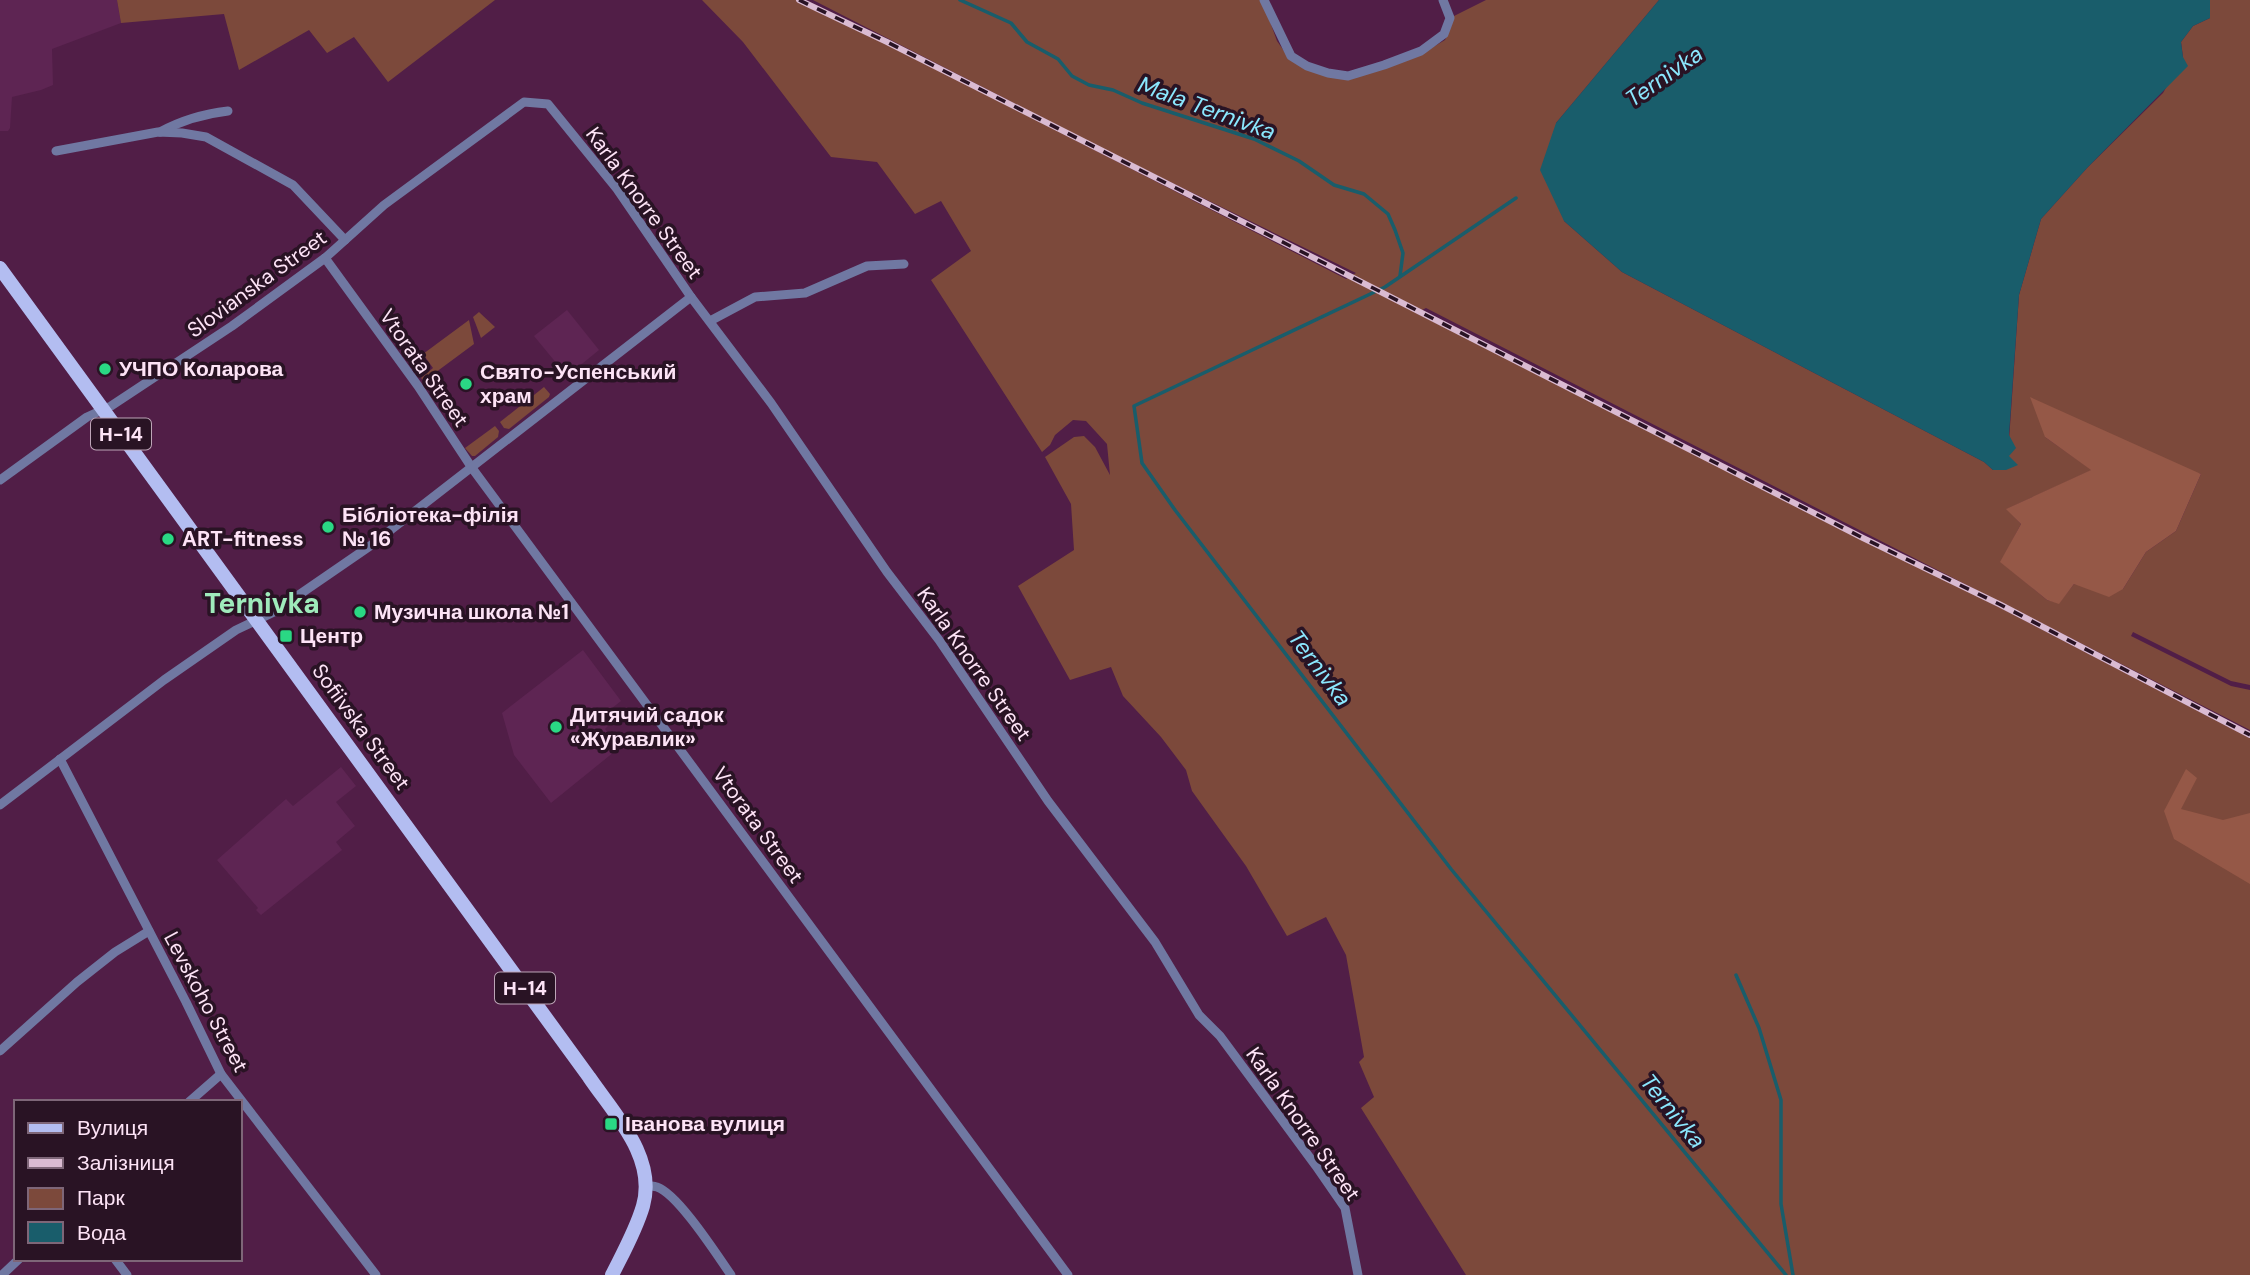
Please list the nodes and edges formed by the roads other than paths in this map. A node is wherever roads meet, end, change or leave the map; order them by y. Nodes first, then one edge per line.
1 (1264, 0) edge
2 (1443, 0) edge
3 (524, 102) joint
4 (228, 111) dead end
5 (158, 132) junction
6 (57, 151) dead end
7 (345, 240) junction
8 (325, 258) junction
9 (904, 264) dead end
10 (0, 268) edge
11 (691, 297) junction
12 (710, 321) junction
13 (103, 410) junction
14 (472, 468) junction
15 (0, 480) edge
16 (257, 619) junction
17 (60, 759) junction
18 (0, 805) edge
19 (149, 931) junction
20 (0, 1051) edge
21 (221, 1074) junction
22 (191, 1100) edge
23 (241, 1100) edge
24 (242, 1101) edge
25 (646, 1185) junction
26 (17, 1261) edge
27 (2, 1275) edge
28 (376, 1275) edge
29 (612, 1275) edge
30 (732, 1275) edge
31 (1068, 1275) edge
32 (1359, 1275) edge

1 - 2 street
3 - 7 street, Slovianska Street
3 - 11 street, Karla Knorre Street
4 - 5 street
5 - 6 street
5 - 7 street
7 - 8 street, Slovianska Street
8 - 13 street, Slovianska Street
8 - 14 street, Vtorata Street
9 - 12 street
10 - 13 main road, Sofiivska Street / Н-14
11 - 12 street, Karla Knorre Street
11 - 14 street
12 - 32 street, Karla Knorre Street
13 - 15 street, Slovianska Street
13 - 16 main road, Sofiivska Street / Н-14
14 - 16 street
14 - 31 street, Vtorata Street
16 - 17 street
16 - 25 main road, Sofiivska Street / Н-14
17 - 18 street
17 - 19 street, Levskoho Street
19 - 20 street
19 - 21 street, Levskoho Street
21 - 22 street
21 - 23 street, Levskoho Street
24 - 28 street, Levskoho Street
25 - 29 main road, Sofiivska Street / Н-14
25 - 30 street
26 - 27 street

